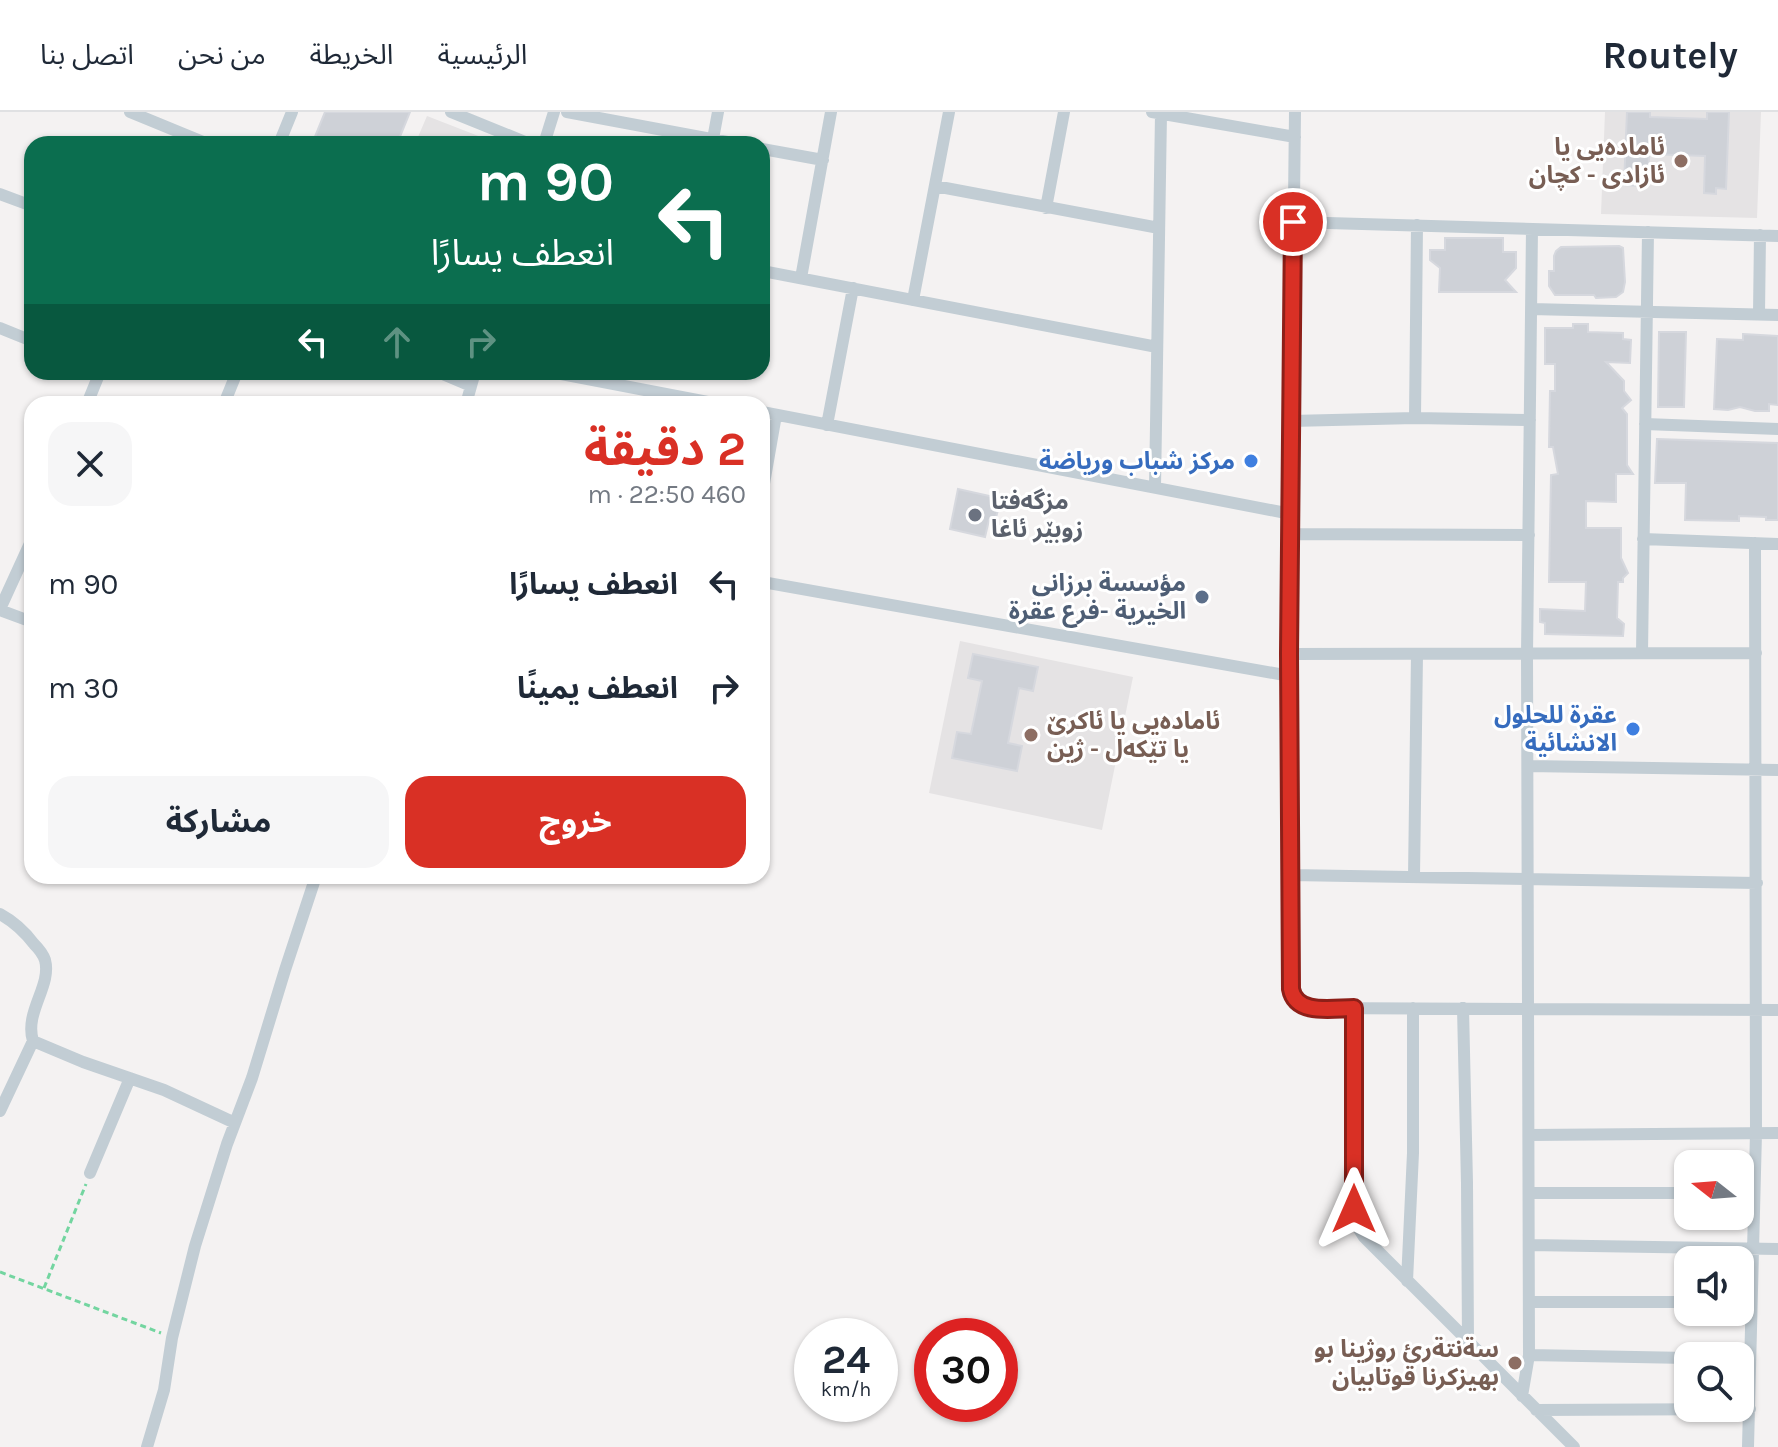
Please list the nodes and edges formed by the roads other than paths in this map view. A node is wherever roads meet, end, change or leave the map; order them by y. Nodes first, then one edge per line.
1 (130, 112) edge
2 (169, 112) edge
3 (292, 112) edge
4 (451, 112) edge
5 (554, 112) edge
6 (567, 112) edge
7 (718, 112) edge
8 (831, 112) edge
9 (949, 112) edge
10 (1064, 112) edge
11 (1295, 112) edge
12 (1156, 113) edge
13 (163, 125) junction
14 (189, 136) edge
15 (282, 136) edge
16 (510, 136) edge
17 (546, 136) edge
18 (697, 136) edge
19 (714, 136) edge
20 (1295, 137) junction
21 (770, 150) edge
22 (823, 160) junction
23 (935, 186) junction
24 (0, 194) edge
25 (24, 203) edge
26 (1046, 208) junction
27 (1293, 222) junction
28 (1417, 225) junction
29 (1159, 228) junction
30 (1532, 229) junction
31 (1648, 232) junction
32 (1760, 235) junction
33 (1778, 236) edge
34 (770, 272) edge
35 (801, 278) junction
36 (853, 288) junction
37 (913, 300) junction
38 (1531, 309) junction
39 (1647, 311) junction
40 (1759, 314) junction
41 (1778, 315) edge
42 (0, 328) edge
43 (24, 338) edge
44 (1157, 347) junction
45 (457, 380) edge
46 (473, 380) edge
47 (593, 380) edge
48 (471, 386) junction
49 (468, 396) edge
50 (676, 396) edge
51 (770, 414) edge
52 (776, 415) junction
53 (1415, 418) junction
54 (1530, 420) junction
55 (1291, 421) junction
56 (1645, 424) junction
57 (827, 425) junction
58 (1778, 429) edge
59 (770, 449) edge
60 (1155, 487) junction
61 (1291, 514) junction
62 (1290, 534) junction
63 (1529, 535) junction
64 (1643, 539) junction
65 (1755, 543) junction
66 (1778, 544) edge
67 (24, 557) edge
68 (770, 583) edge
69 (0, 610) edge
70 (24, 619) edge
71 (1642, 653) junction
72 (1756, 653) junction
73 (1289, 654) junction
74 (1417, 654) junction
75 (1527, 654) junction
76 (1290, 676) junction
77 (1528, 766) junction
78 (1756, 769) junction
79 (1778, 770) edge
80 (1291, 875) junction
81 (1414, 877) junction
82 (1528, 879) junction
83 (1757, 883) junction
84 (313, 884) edge
85 (0, 914) edge
86 (1354, 1008) junction
87 (1413, 1008) junction
88 (1463, 1008) junction
89 (1528, 1008) junction
90 (1756, 1010) junction
91 (1778, 1010) edge
92 (33, 1041) junction
93 (130, 1078) junction
94 (0, 1111) edge
95 (235, 1123) junction
96 (1756, 1133) junction
97 (1778, 1133) edge
98 (1529, 1135) junction
99 (90, 1173) road end
100 (1529, 1193) junction
101 (1674, 1193) edge
102 (1754, 1193) edge
103 (1529, 1245) junction
104 (1674, 1248) edge
105 (1754, 1249) edge
106 (1778, 1249) edge
107 (1407, 1281) junction
108 (1529, 1302) junction
109 (1674, 1302) edge
110 (1468, 1343) junction
111 (1529, 1355) junction
112 (1674, 1358) edge
113 (1522, 1396) junction
114 (1674, 1409) edge
115 (1536, 1410) junction
116 (1749, 1422) edge
117 (147, 1447) edge
118 (1574, 1447) edge
119 (1748, 1447) edge

1 - 13 street
2 - 13 street
3 - 15 street
4 - 16 street
5 - 17 street
6 - 18 street
7 - 19 street
8 - 22 street
9 - 23 street
10 - 26 street
11 - 20 street
12 - 20 street
12 - 29 street
13 - 14 street
20 - 27 street
21 - 22 street
22 - 35 street
23 - 26 street
23 - 37 street
24 - 25 street
26 - 29 street
27 - 28 street
27 - 55 street
28 - 30 street
28 - 53 street
29 - 44 street
30 - 31 street
30 - 38 street
31 - 32 street
31 - 39 street
32 - 33 street
32 - 40 street
34 - 35 street
35 - 36 street
36 - 37 street
36 - 57 street
37 - 44 street
38 - 39 street
38 - 54 street
39 - 40 street
39 - 56 street
40 - 41 street
42 - 43 street
44 - 60 street
45 - 48 street
46 - 48 street
47 - 50 street
48 - 49 street
51 - 52 street
52 - 57 street
52 - 59 street
53 - 54 street
53 - 55 street
54 - 63 street
55 - 61 street
56 - 58 street
56 - 64 street
57 - 60 street
60 - 61 street
61 - 62 street
62 - 63 street
62 - 73 street
63 - 75 street
64 - 65 street
64 - 71 street
65 - 66 street
65 - 72 street
67 - 69 street
68 - 76 street
69 - 70 street
71 - 72 street
71 - 75 street
72 - 78 street
73 - 74 street
73 - 76 street
74 - 75 street
74 - 81 street
75 - 77 street
76 - 80 street
77 - 78 street
77 - 82 street
78 - 79 street
78 - 83 street
80 - 81 street
80 - 86 street
81 - 82 street
82 - 83 street
82 - 89 street
83 - 90 street
84 - 95 street
85 - 92 street
86 - 87 street
86 - 107 street
87 - 88 street
87 - 107 street
88 - 89 street
88 - 110 street
89 - 90 street
89 - 98 street
90 - 91 street
90 - 96 street
92 - 93 street
92 - 94 street
93 - 95 street
93 - 99 street
95 - 117 street
96 - 97 street
96 - 98 street
96 - 102 street
98 - 100 street
100 - 101 street
100 - 103 street
103 - 104 street
103 - 108 street
105 - 106 street
107 - 110 street
108 - 109 street
108 - 111 street
110 - 113 street
111 - 112 street
111 - 113 street
113 - 115 street
114 - 115 street
115 - 118 street
116 - 119 street

